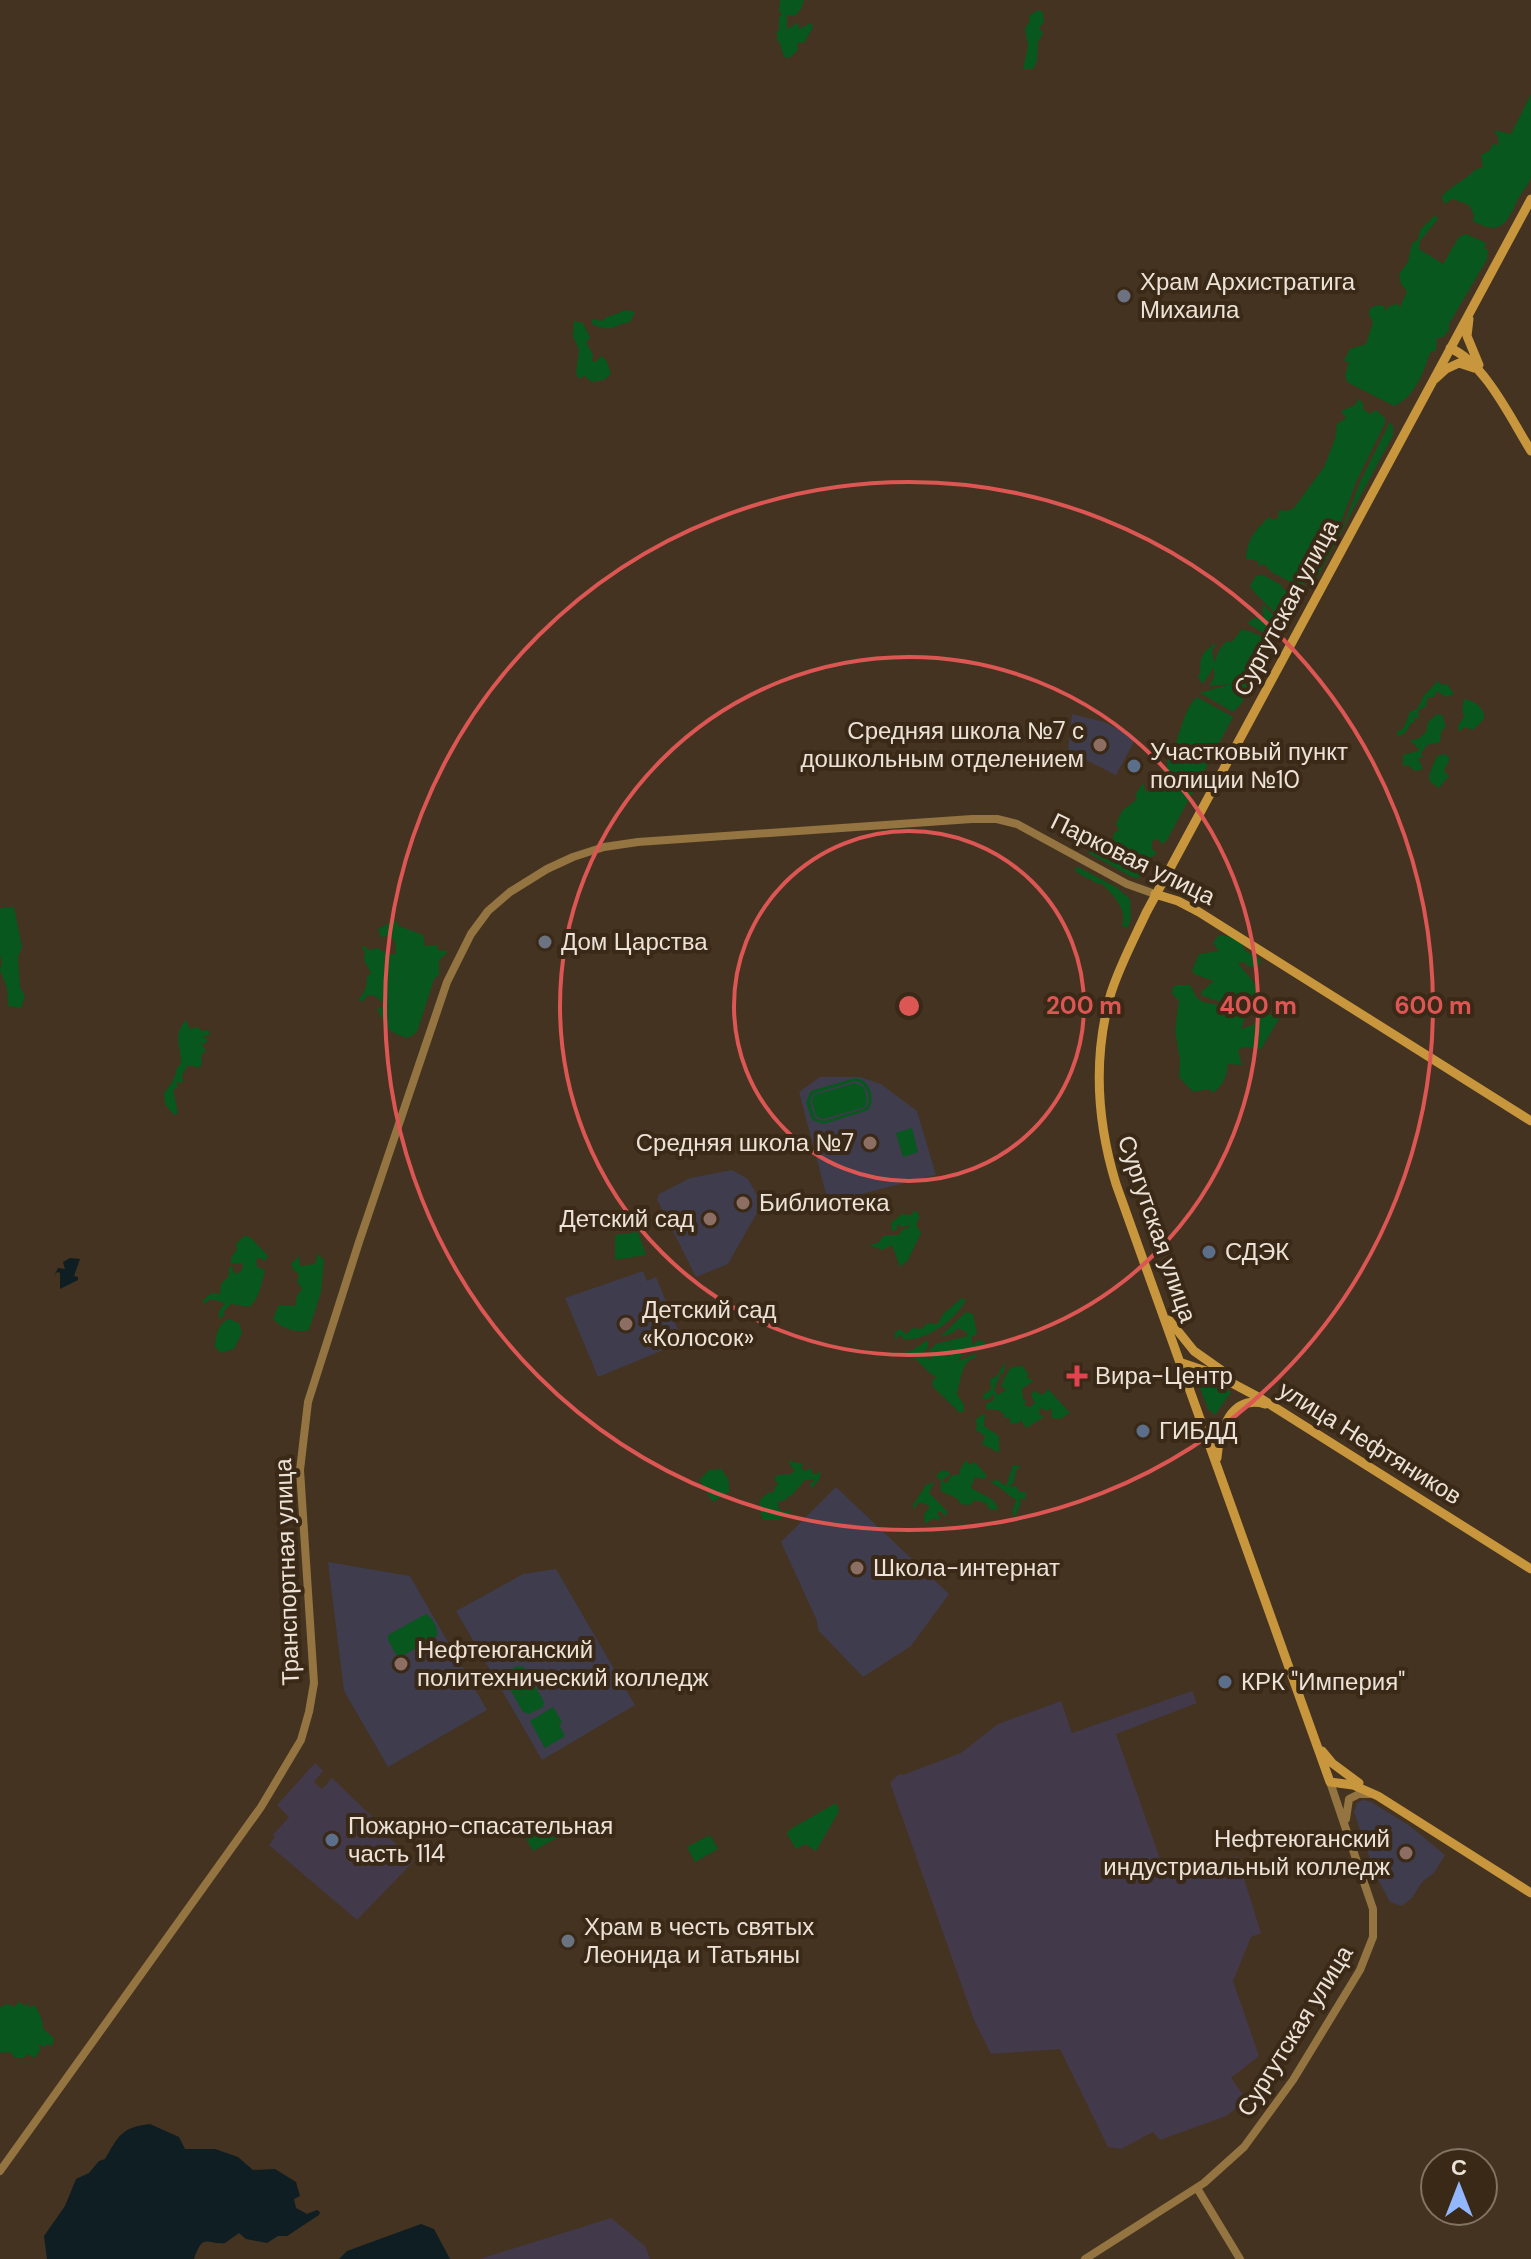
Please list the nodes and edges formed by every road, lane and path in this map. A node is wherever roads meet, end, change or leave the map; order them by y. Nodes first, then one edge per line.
1 (1531, 199) edge
2 (1472, 307) junction
3 (1450, 348) junction
4 (1483, 376) junction
5 (1430, 383) junction
6 (1531, 451) edge
7 (527, 881) joint
8 (1155, 894) junction
9 (1531, 1121) edge
10 (1164, 1312) junction
11 (1182, 1363) junction
12 (1260, 1398) junction
13 (1276, 1408) junction
14 (1217, 1465) junction
15 (1531, 1569) edge
16 (1315, 1742) junction
17 (1330, 1782) junction
18 (1378, 1796) junction
19 (1346, 1827) junction
20 (1531, 1893) edge
21 (0, 2171) edge
22 (1197, 2188) junction
23 (1085, 2259) edge
24 (1240, 2259) edge

1 - 2 main road, Сургутская улица
2 - 3 main road, Сургутская улица
2 - 4 main road
3 - 4 main road
3 - 5 main road, Сургутская улица
4 - 5 main road
4 - 6 main road
5 - 8 main road, Сургутская улица
7 - 8 street, Парковая улица
7 - 21 street, Транспортная улица
8 - 9 main road, Парковая улица
8 - 10 main road, Сургутская улица
10 - 11 main road, Сургутская улица
10 - 12 main road
11 - 12 main road, улица Нефтяников
11 - 14 main road, Сургутская улица
12 - 13 main road, улица Нефтяников
13 - 14 main road
13 - 15 main road, улица Нефтяников
14 - 16 main road, Сургутская улица
16 - 17 main road, Сургутская улица
16 - 18 main road
17 - 18 main road
17 - 19 street, Сургутская улица
18 - 19 street
18 - 20 main road
19 - 22 street, Сургутская улица
22 - 23 street, Сургутская улица
22 - 24 street

